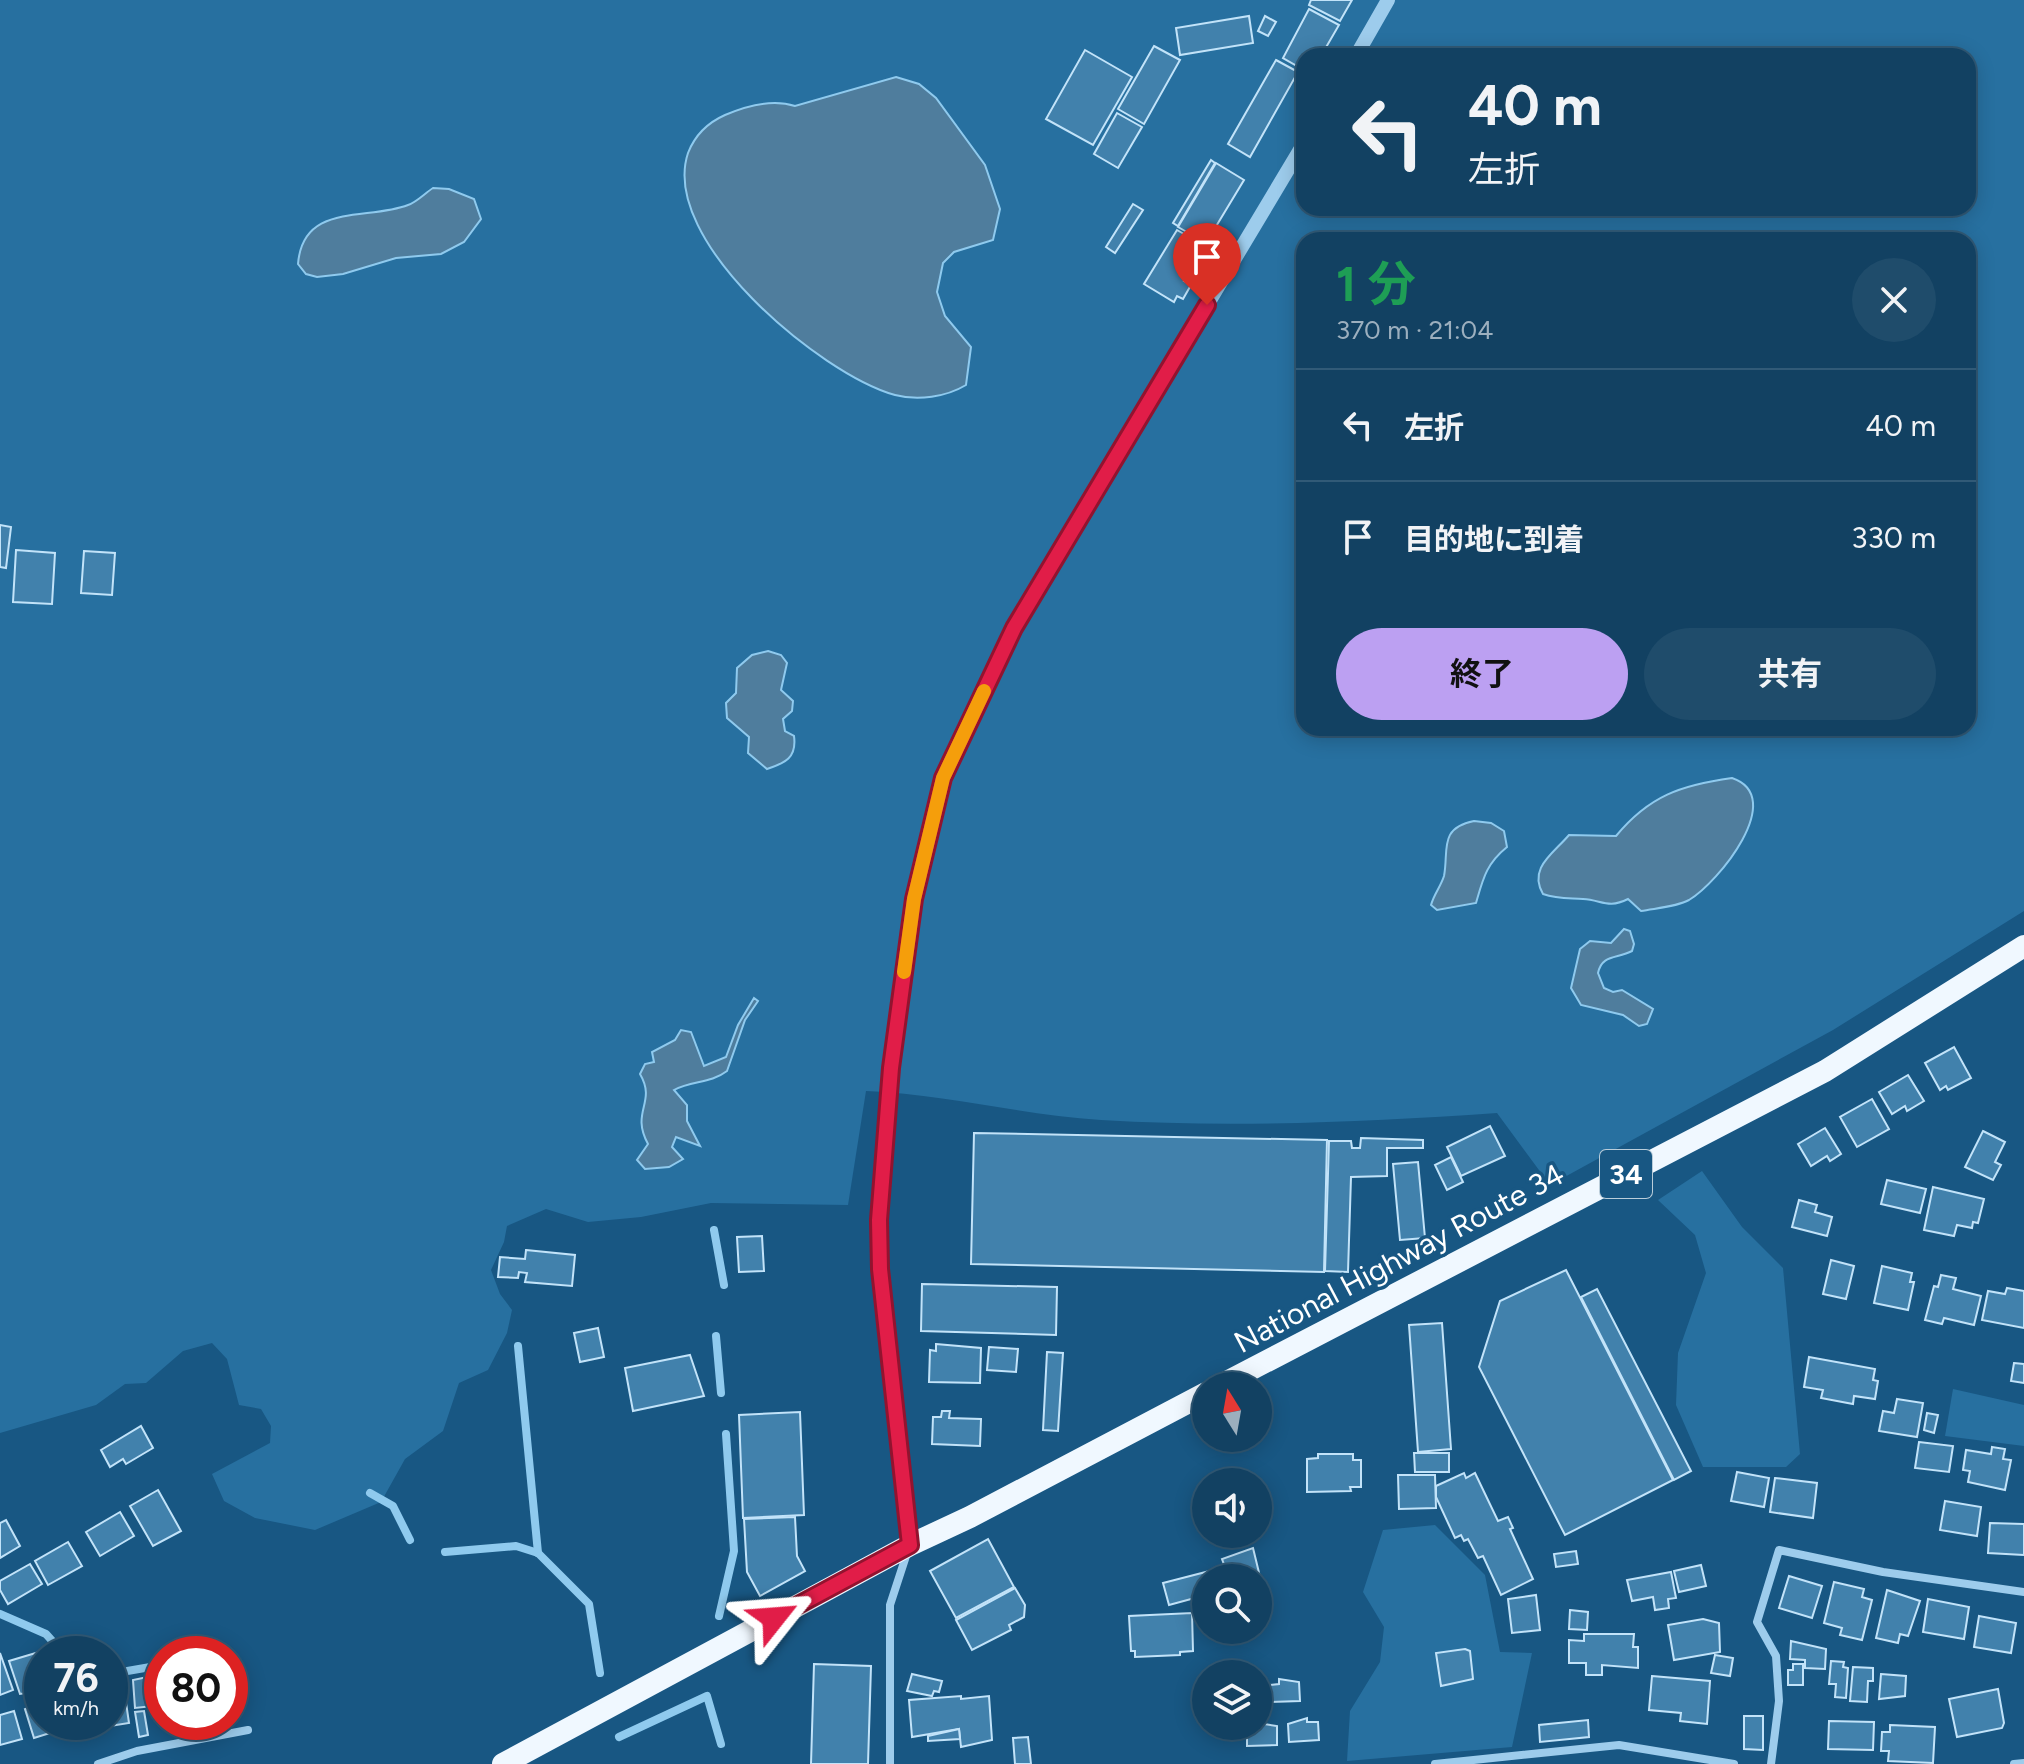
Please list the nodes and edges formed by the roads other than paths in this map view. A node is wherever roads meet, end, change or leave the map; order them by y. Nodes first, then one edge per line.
1 (1388, 0) edge
2 (1361, 48) edge
3 (1296, 156) edge
4 (2024, 946) edge
5 (1246, 1372) edge
6 (1192, 1400) edge
7 (910, 1545) junction
8 (2024, 1592) edge
9 (195, 1740) edge
10 (2024, 1763) edge
11 (98, 1764) edge
12 (503, 1764) edge
13 (890, 1764) edge
14 (1435, 1764) edge
15 (1734, 1764) edge
16 (1771, 1764) edge
17 (2014, 1764) edge

1 - 2 street
3 - 7 street
4 - 5 highway, National Highway Route 34 / 34
6 - 7 highway
7 - 12 highway
7 - 13 street
8 - 16 street
9 - 11 street
10 - 17 street
14 - 15 street

